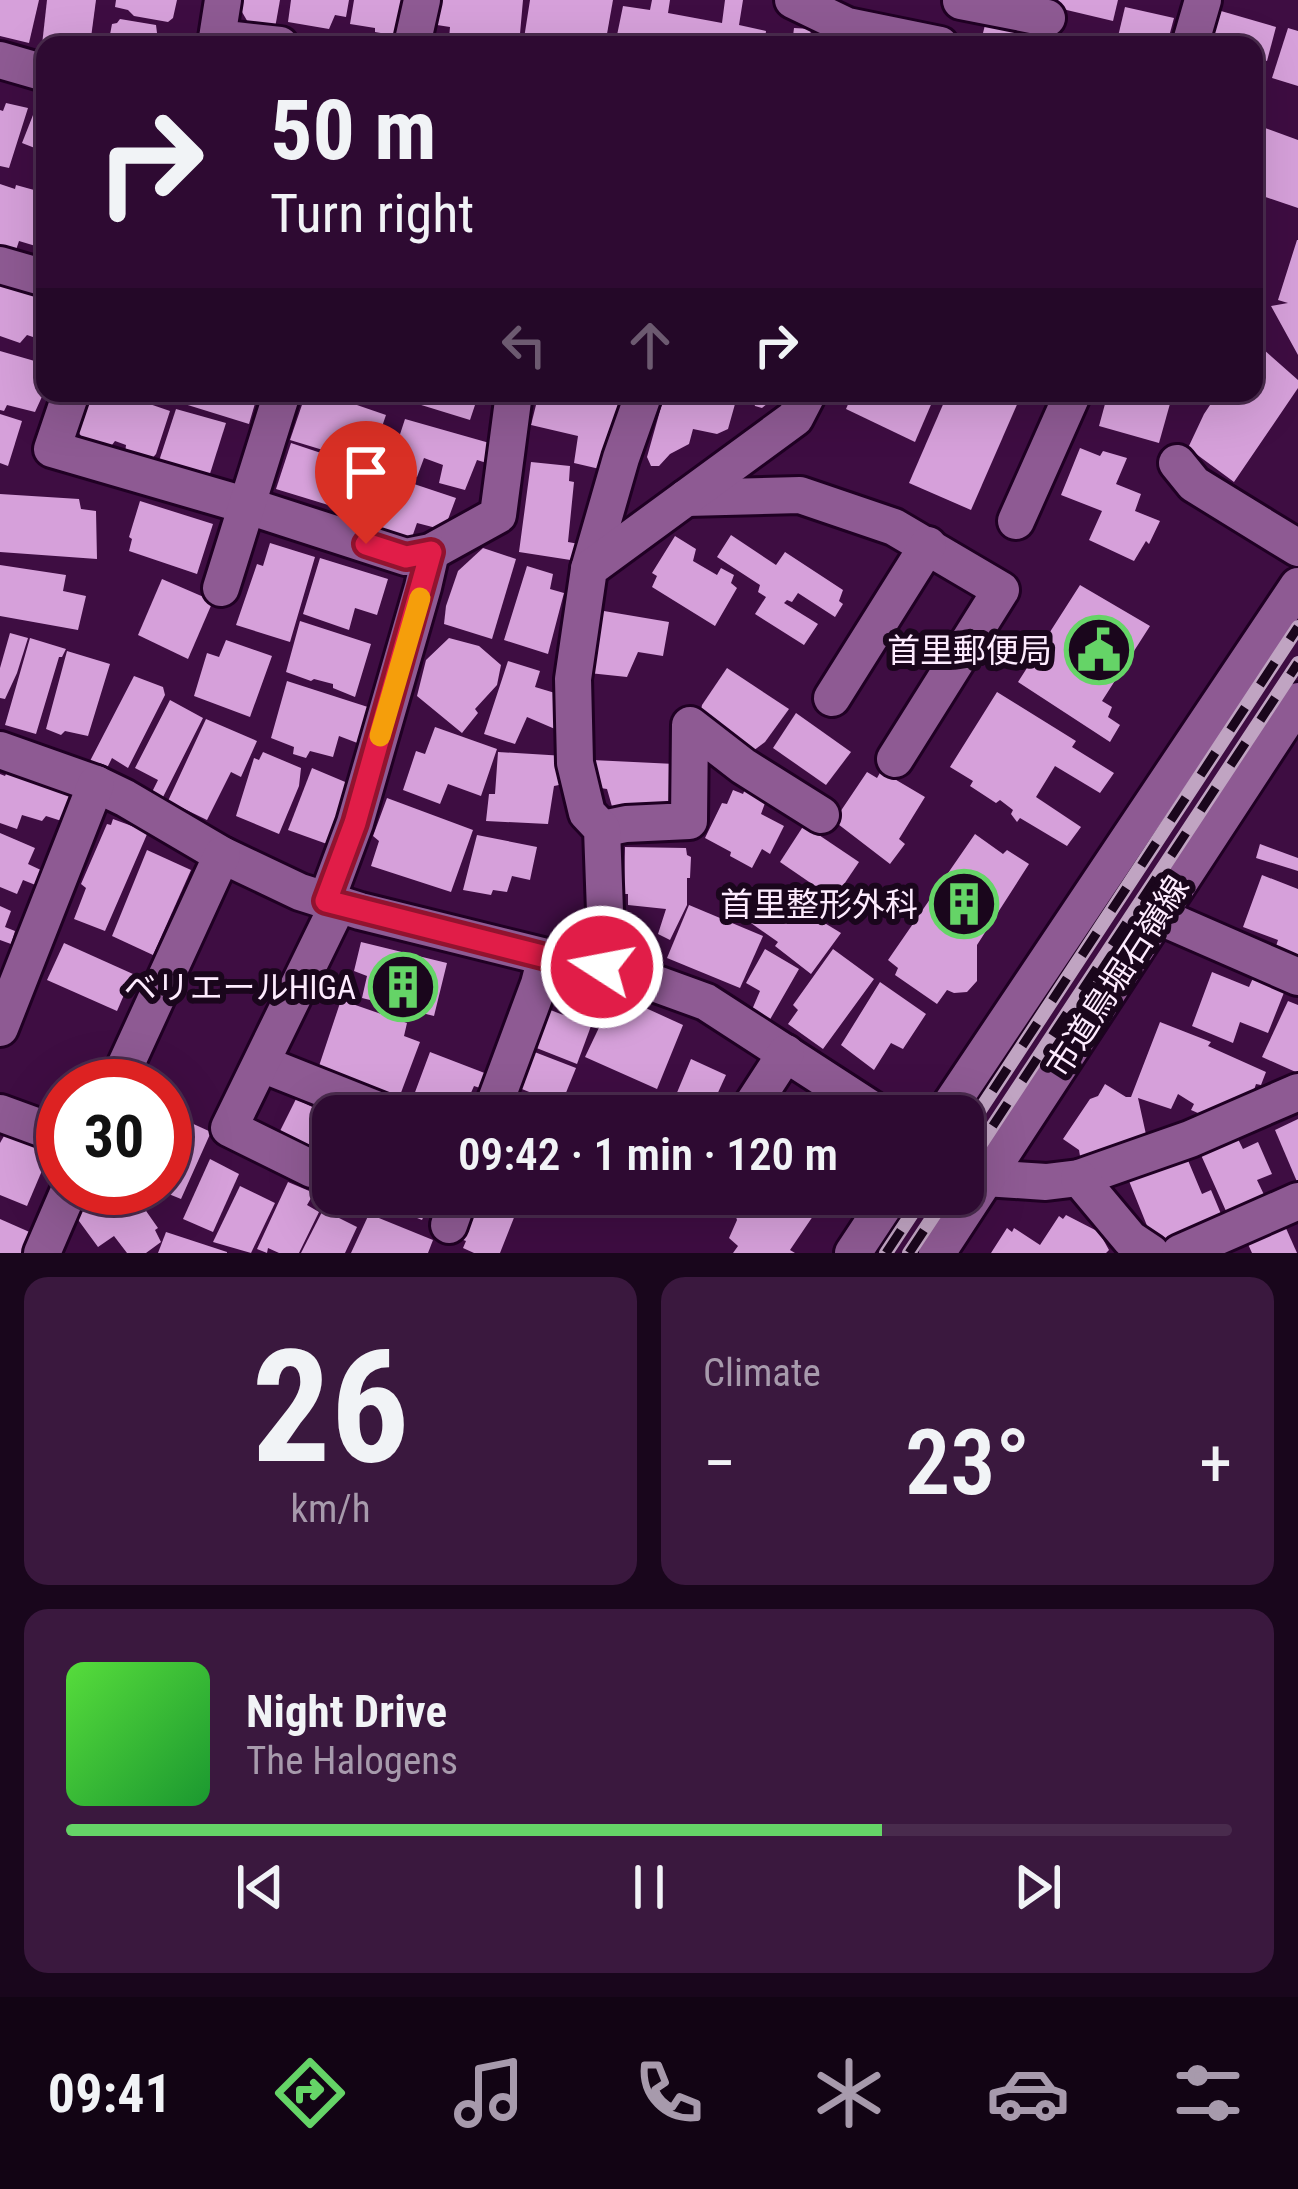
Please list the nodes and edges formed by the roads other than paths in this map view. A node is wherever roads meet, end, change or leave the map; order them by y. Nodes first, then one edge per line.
1 (223, 0) edge
2 (422, 0) edge
3 (793, 0) edge
4 (1203, 0) edge
5 (961, 1) edge
6 (1047, 18) dead end
7 (217, 36) edge
8 (414, 36) edge
9 (896, 36) edge
10 (954, 36) edge
11 (1193, 36) edge
12 (0, 60) edge
13 (36, 71) edge
14 (0, 265) edge
15 (36, 275) edge
16 (68, 402) edge
17 (279, 402) edge
18 (513, 402) edge
19 (641, 402) edge
20 (803, 402) edge
21 (1069, 402) edge
22 (1177, 463) dead end
23 (686, 498) junction
24 (248, 506) junction
25 (1016, 520) dead end
26 (928, 545) junction
27 (1298, 548) edge
28 (431, 552) junction
29 (589, 569) junction
30 (1298, 586) edge
31 (221, 588) dead end
32 (832, 698) dead end
33 (1298, 701) edge
34 (0, 750) edge
35 (895, 759) dead end
36 (97, 784) junction
37 (821, 815) dead end
38 (602, 829) junction
39 (222, 855) junction
40 (332, 903) junction
41 (1156, 916) junction
42 (546, 957) junction
43 (602, 967) junction
44 (1298, 977) edge
45 (0, 1028) edge
46 (786, 1053) junction
47 (128, 1059) edge
48 (262, 1064) junction
49 (1298, 1092) edge
50 (340, 1095) edge
51 (498, 1095) edge
52 (759, 1095) edge
53 (850, 1095) edge
54 (957, 1095) edge
55 (0, 1114) edge
56 (36, 1127) edge
57 (984, 1158) edge
58 (312, 1169) dead end
59 (984, 1173) edge
60 (1079, 1178) junction
61 (1298, 1201) edge
62 (58, 1215) edge
63 (878, 1215) edge
64 (954, 1215) edge
65 (42, 1253) edge
66 (854, 1253) edge
67 (937, 1253) edge
68 (1151, 1253) edge
69 (1180, 1253) edge

1 - 7 street
2 - 8 street
3 - 9 street
4 - 11 street
5 - 6 street
5 - 10 street
12 - 13 street
14 - 15 street
16 - 24 street
17 - 24 street
18 - 28 street
19 - 29 street
20 - 23 street
21 - 25 street
22 - 27 street
23 - 26 street
23 - 29 street
24 - 28 street
24 - 31 street
26 - 32 street
26 - 35 street
28 - 40 street
29 - 38 street
30 - 54 street, 市道鳥堀石嶺線
33 - 41 street, 市道鳥堀石嶺線
34 - 36 street
36 - 39 street
36 - 45 street
37 - 38 street
38 - 43 street
39 - 40 street
39 - 47 street
40 - 42 street
40 - 48 street
41 - 44 street
41 - 57 street, 市道鳥堀石嶺線
42 - 43 street
42 - 51 street
43 - 46 street
46 - 52 street
46 - 53 street
48 - 50 street
48 - 58 street
49 - 60 street
55 - 56 street
59 - 60 street
60 - 68 street
61 - 69 street
62 - 65 street
63 - 66 street
64 - 67 street, 市道鳥堀石嶺線

